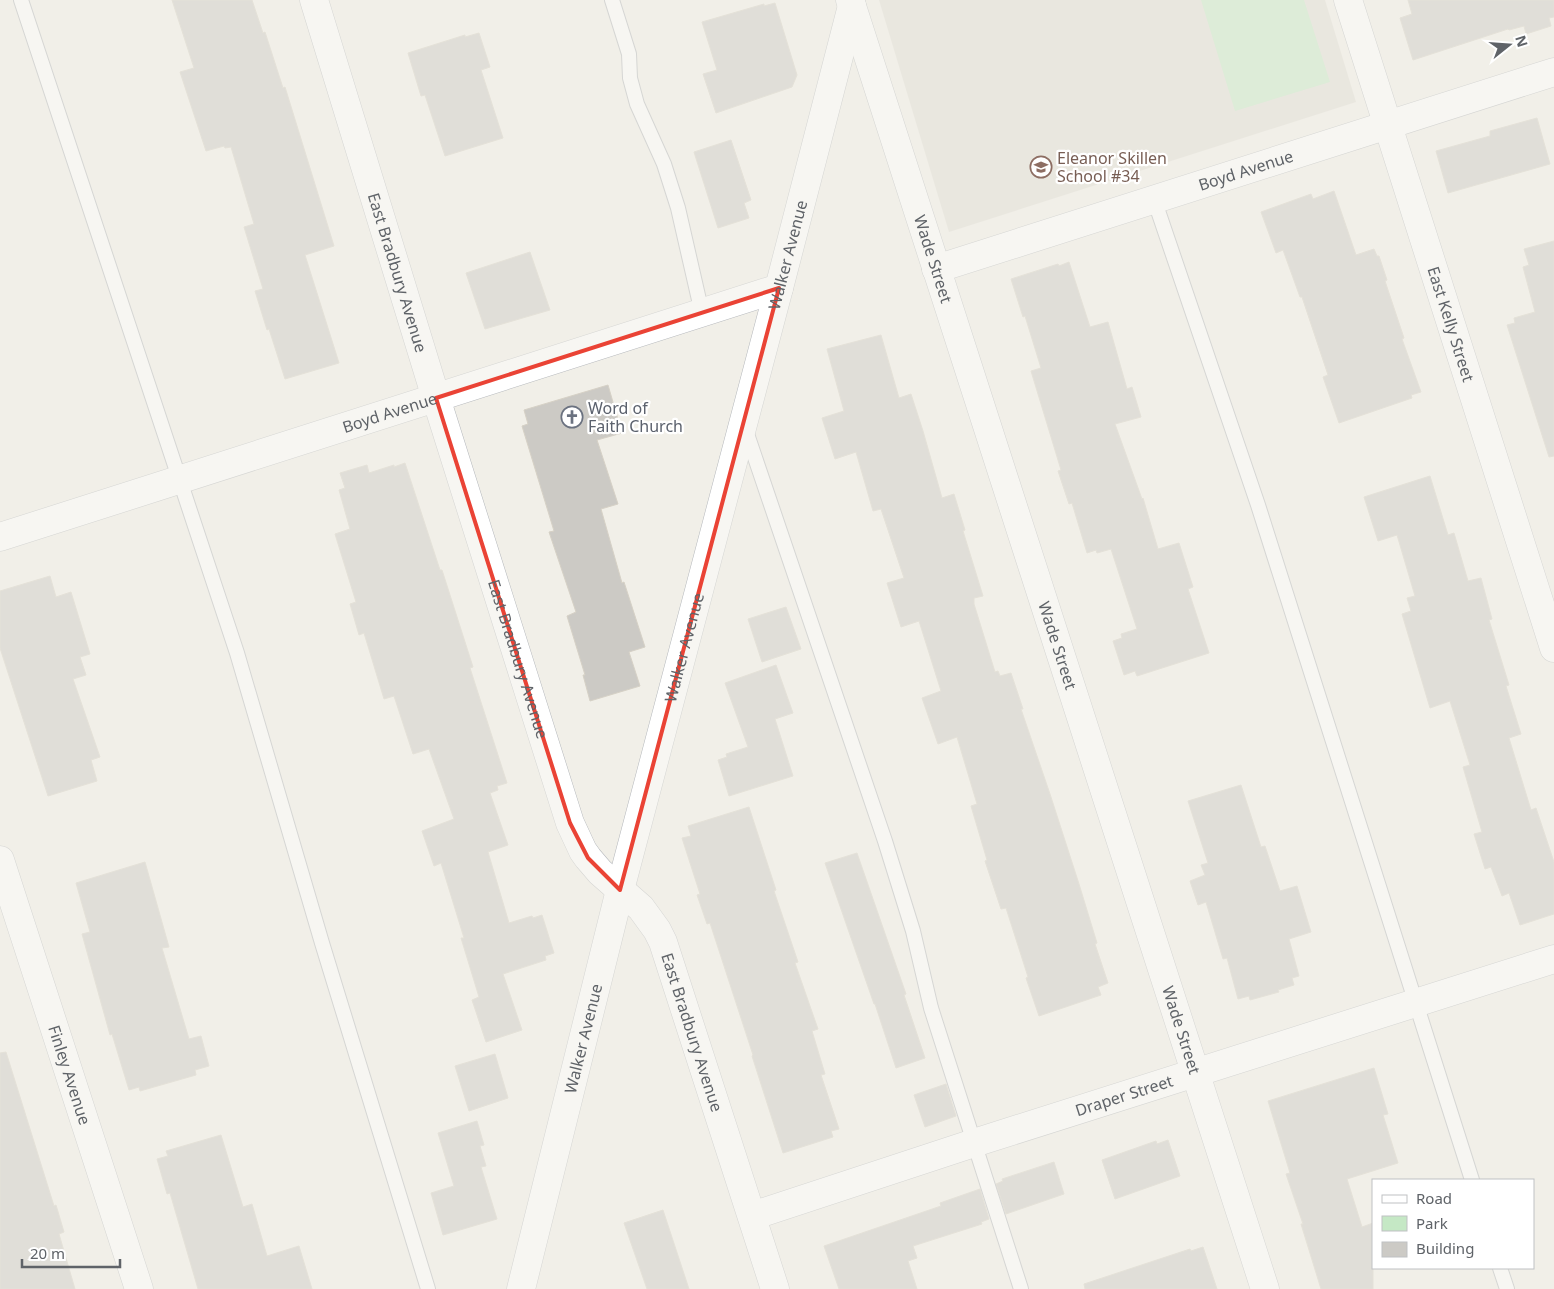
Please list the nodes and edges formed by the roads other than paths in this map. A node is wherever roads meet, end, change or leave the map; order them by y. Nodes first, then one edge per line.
1 (21, 0) edge
2 (314, 0) edge
3 (612, 0) edge
4 (1348, 0) edge
5 (851, 3) edge
6 (1554, 72) edge
7 (1386, 124) junction
8 (1154, 199) junction
9 (936, 269) junction
10 (779, 288) junction
11 (702, 313) junction
12 (436, 398) junction
13 (743, 423) junction
14 (179, 480) junction
15 (0, 537) edge
16 (1554, 648) edge
17 (0, 860) edge
18 (620, 890) junction
19 (1554, 959) edge
20 (1415, 1002) junction
21 (1195, 1073) junction
22 (974, 1143) junction
23 (1472, 1179) edge
24 (752, 1216) junction
25 (1500, 1269) edge
26 (139, 1289) edge
27 (428, 1289) edge
28 (521, 1289) edge
29 (775, 1289) edge
30 (1022, 1289) edge
31 (1265, 1289) edge
32 (1507, 1289) edge

1 - 14 lane
2 - 12 street, East Bradbury Avenue
3 - 11 lane
4 - 7 street, East Kelly Street
5 - 9 street, Wade Street
5 - 10 street, Walker Avenue
6 - 7 street, Boyd Avenue
7 - 8 street, Boyd Avenue
7 - 16 street, East Kelly Street
8 - 9 street, Boyd Avenue
8 - 20 lane
9 - 21 street, Wade Street
10 - 11 street, Boyd Avenue
10 - 13 street, Walker Avenue
11 - 12 street, Boyd Avenue
12 - 14 street, Boyd Avenue
12 - 18 street, East Bradbury Avenue
13 - 18 street, Walker Avenue
13 - 22 lane
14 - 15 street, Boyd Avenue
14 - 27 lane
17 - 26 street, Finley Avenue
18 - 24 street, East Bradbury Avenue
18 - 28 street, Walker Avenue
19 - 20 street, Draper Street
20 - 21 street, Draper Street
20 - 23 lane
21 - 22 street, Draper Street
21 - 31 street, Wade Street
22 - 24 street, Draper Street
22 - 30 lane
24 - 29 street, East Bradbury Avenue
25 - 32 lane

